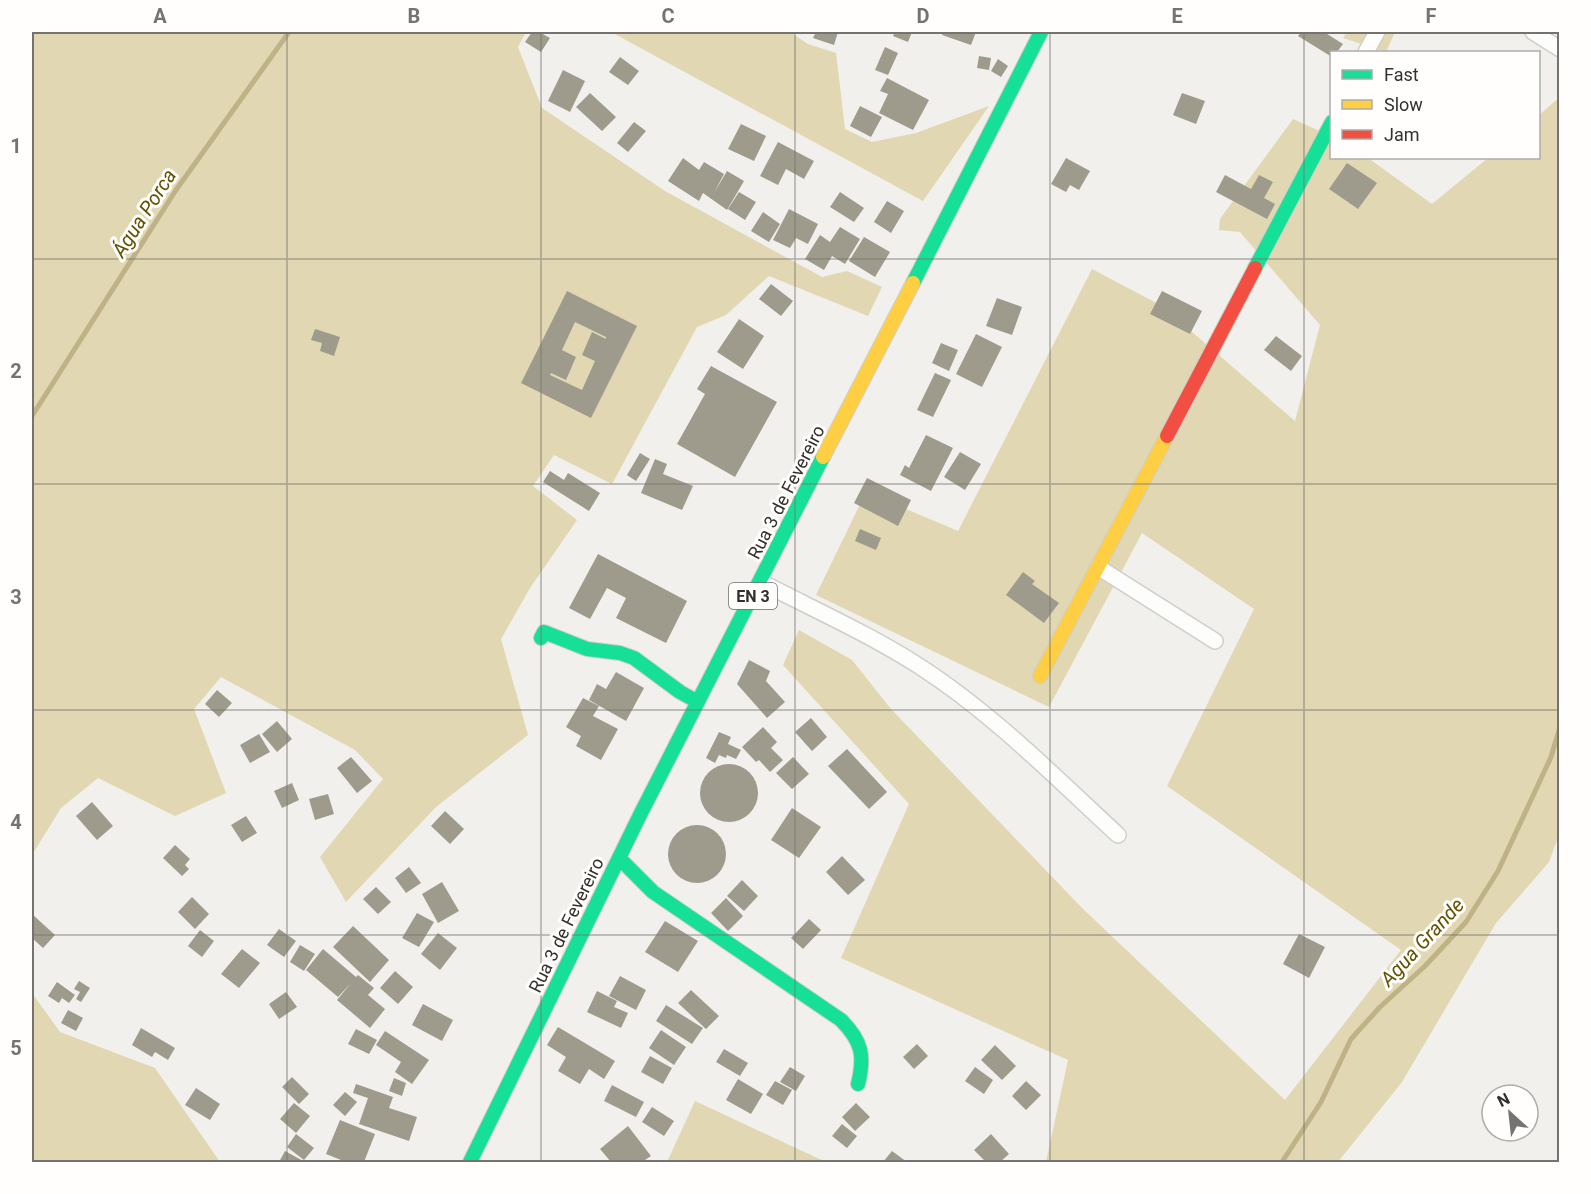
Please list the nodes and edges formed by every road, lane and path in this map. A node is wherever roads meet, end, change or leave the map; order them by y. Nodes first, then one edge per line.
1 (1041, 32) edge
2 (1377, 32) edge
3 (1533, 32) edge
4 (1560, 50) edge
5 (1367, 51) edge
6 (1330, 126) edge
7 (1098, 567) junction
8 (760, 582) junction
9 (541, 638) dead end
10 (1215, 641) dead end
11 (1041, 676) dead end
12 (698, 702) junction
13 (1118, 835) dead end
14 (619, 858) junction
15 (858, 1084) dead end
16 (470, 1162) edge

1 - 8 main road, Rua 3 de Fevereiro / EN 3
2 - 5 street
3 - 4 street
6 - 7 main road
7 - 10 street
7 - 11 main road
8 - 12 main road, Rua 3 de Fevereiro / EN 3
8 - 13 street
9 - 12 main road
12 - 14 main road, Rua 3 de Fevereiro / EN 3
14 - 15 main road
14 - 16 main road, Rua 3 de Fevereiro / EN 3

